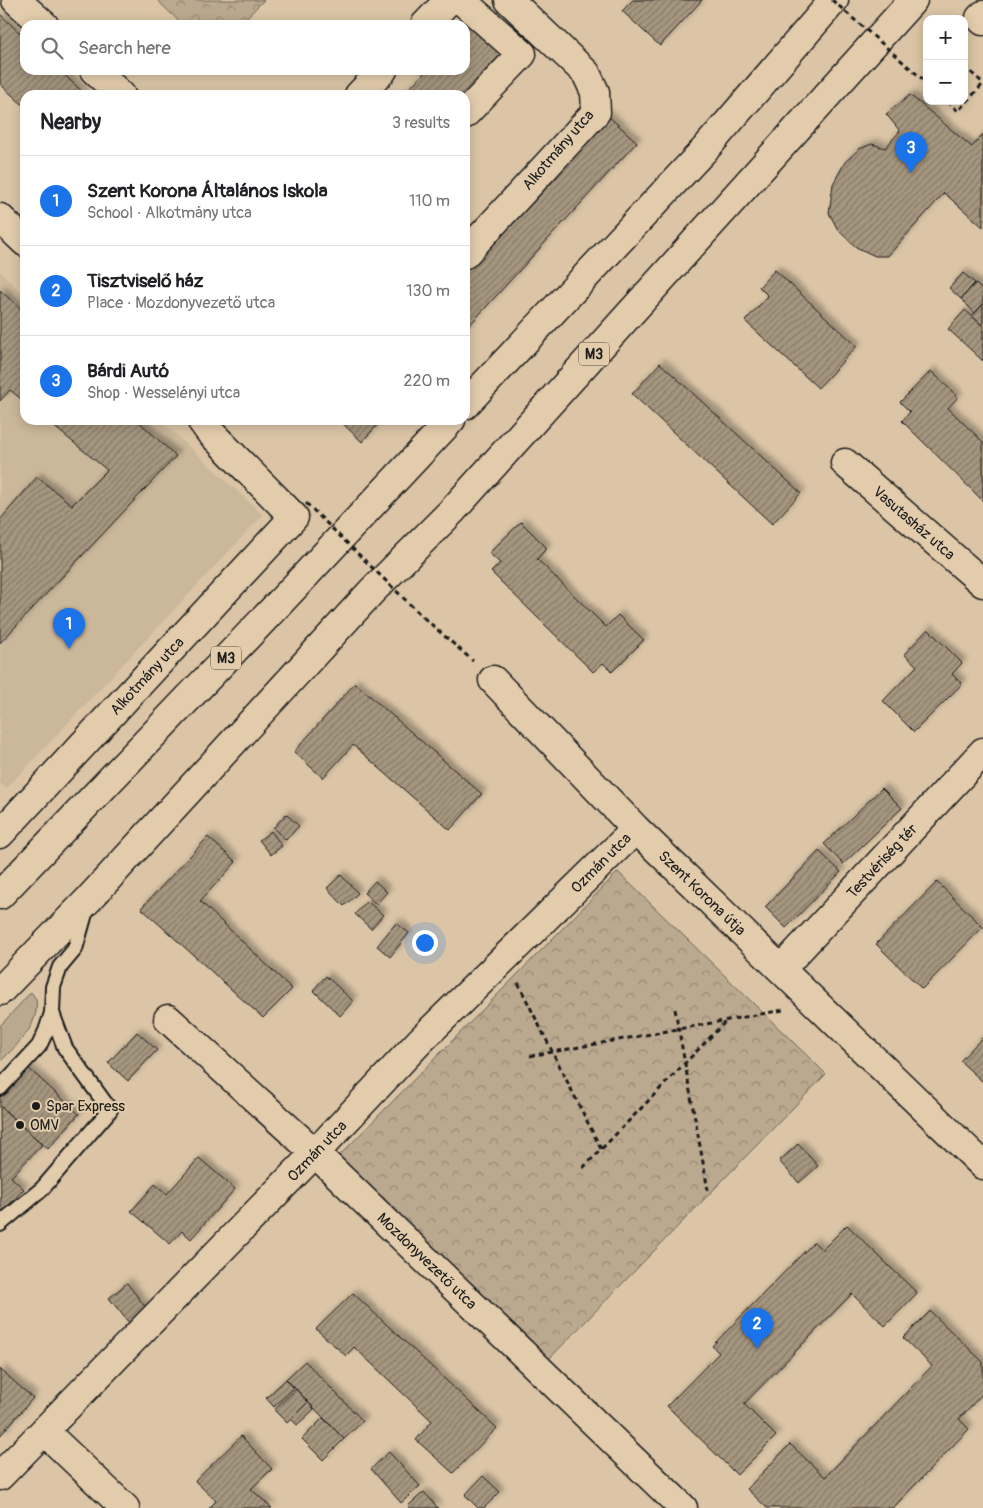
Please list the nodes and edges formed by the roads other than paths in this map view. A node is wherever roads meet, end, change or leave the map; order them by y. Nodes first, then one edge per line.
1 (16, 0) edge
2 (449, 0) edge
3 (461, 0) edge
4 (509, 0) edge
5 (833, 0) edge
6 (913, 0) edge
7 (38, 20) edge
8 (430, 20) edge
9 (100, 75) edge
10 (378, 75) edge
11 (116, 90) edge
12 (364, 90) edge
13 (470, 109) edge
14 (0, 218) edge
15 (20, 237) edge
16 (470, 249) edge
17 (470, 399) edge
18 (215, 425) edge
19 (445, 425) edge
20 (845, 463) dead end
21 (983, 583) edge
22 (494, 680) road end
23 (983, 752) edge
24 (636, 829) junction
25 (0, 834) edge
26 (0, 896) edge
27 (89, 899) junction
28 (782, 969) junction
29 (0, 991) edge
30 (52, 1013) junction
31 (168, 1019) dead end
32 (0, 1088) edge
33 (315, 1153) junction
34 (983, 1165) edge
35 (0, 1224) edge
36 (44, 1430) junction
37 (0, 1476) edge
38 (125, 1508) edge
39 (683, 1508) edge

1 - 7 street
2 - 8 street
3 - 13 street
4 - 16 street, Alkotmány utca
5 - 17 street
6 - 27 street, M3
9 - 11 street
10 - 12 street
14 - 15 street
18 - 25 street, Alkotmány utca
19 - 26 street, M3
20 - 21 street, Vasutasház utca
22 - 24 street, Szent Korona útja
23 - 28 street, Testvériség tér
24 - 28 street, Szent Korona útja
24 - 33 street, Ozmán utca
27 - 29 street, M3
27 - 30 lane
28 - 34 street, Szent Korona útja
30 - 32 lane
30 - 35 lane
31 - 33 street, Mozdonyvezető utca
33 - 36 street, Ozmán utca
33 - 39 street, Mozdonyvezető utca
36 - 37 street, Ozmán utca
36 - 38 street

